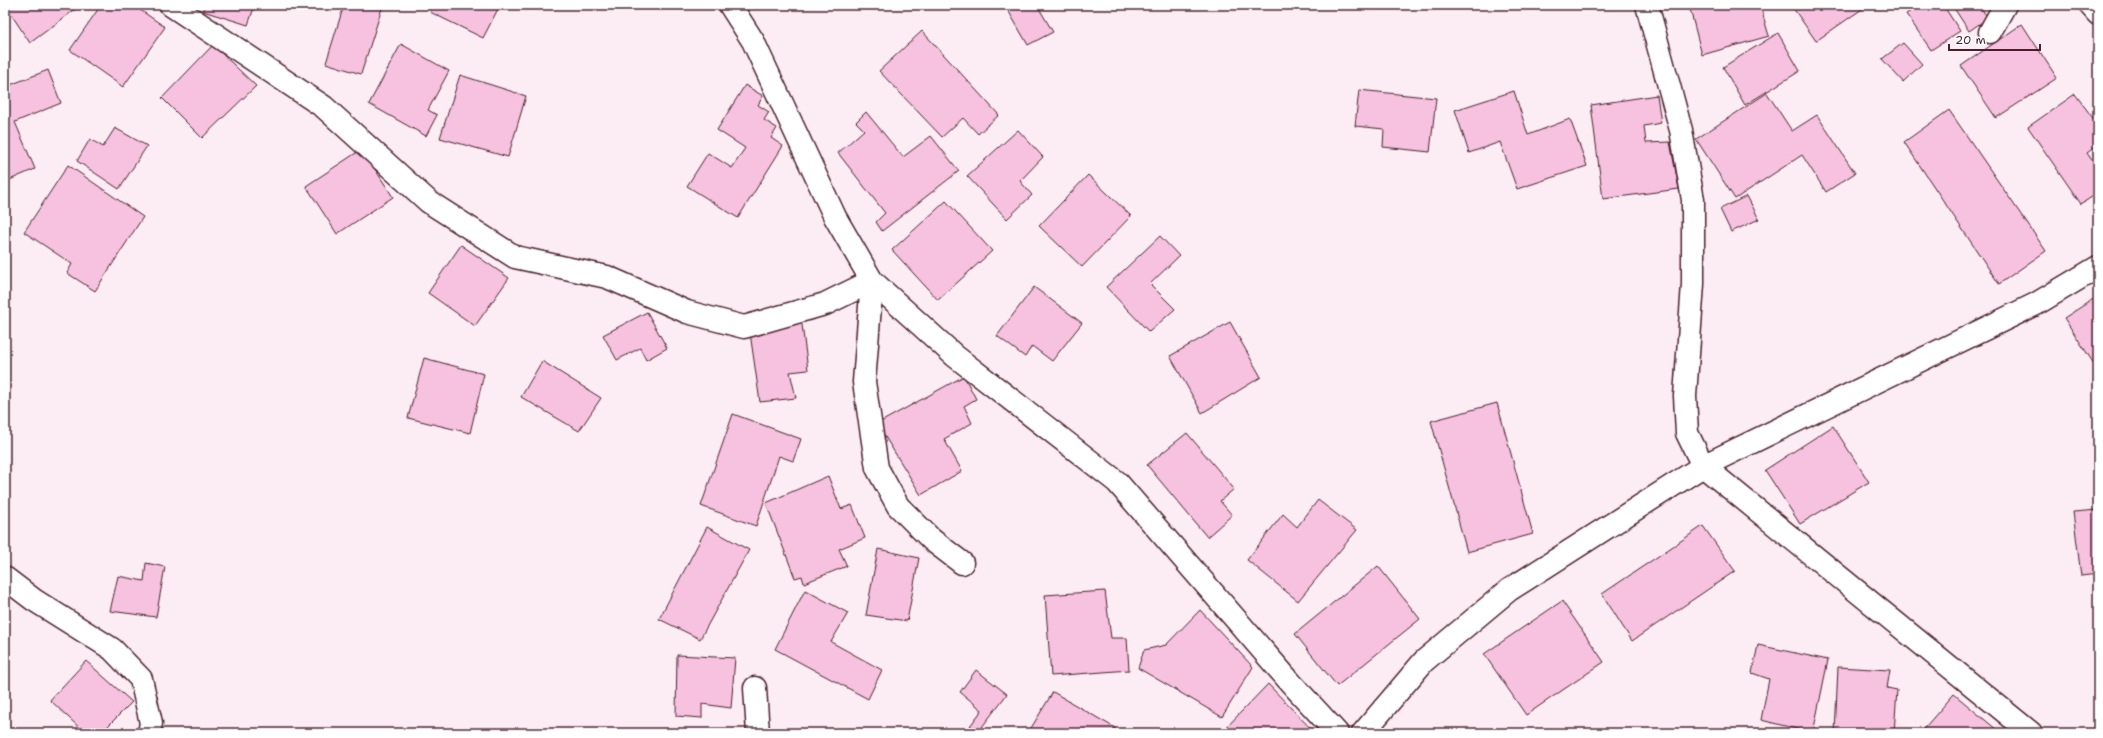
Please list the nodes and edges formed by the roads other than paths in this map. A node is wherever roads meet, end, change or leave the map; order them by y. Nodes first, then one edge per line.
1 (171, 5) edge
2 (1647, 5) edge
3 (2005, 5) edge
4 (2090, 5) edge
5 (738, 7) edge
6 (2098, 14) edge
7 (1990, 32) dead end
8 (2098, 267) edge
9 (872, 281) junction
10 (1703, 466) junction
11 (962, 563) dead end
12 (5, 578) edge
13 (755, 688) dead end
14 (149, 733) edge
15 (758, 733) edge
16 (1337, 733) edge
17 (1363, 733) edge
18 (2031, 733) edge

1 - 9 street
2 - 10 street
3 - 7 street
4 - 6 street
5 - 9 street
8 - 10 street
9 - 11 street
9 - 16 street
10 - 17 street
10 - 18 street
12 - 14 street
13 - 15 street

